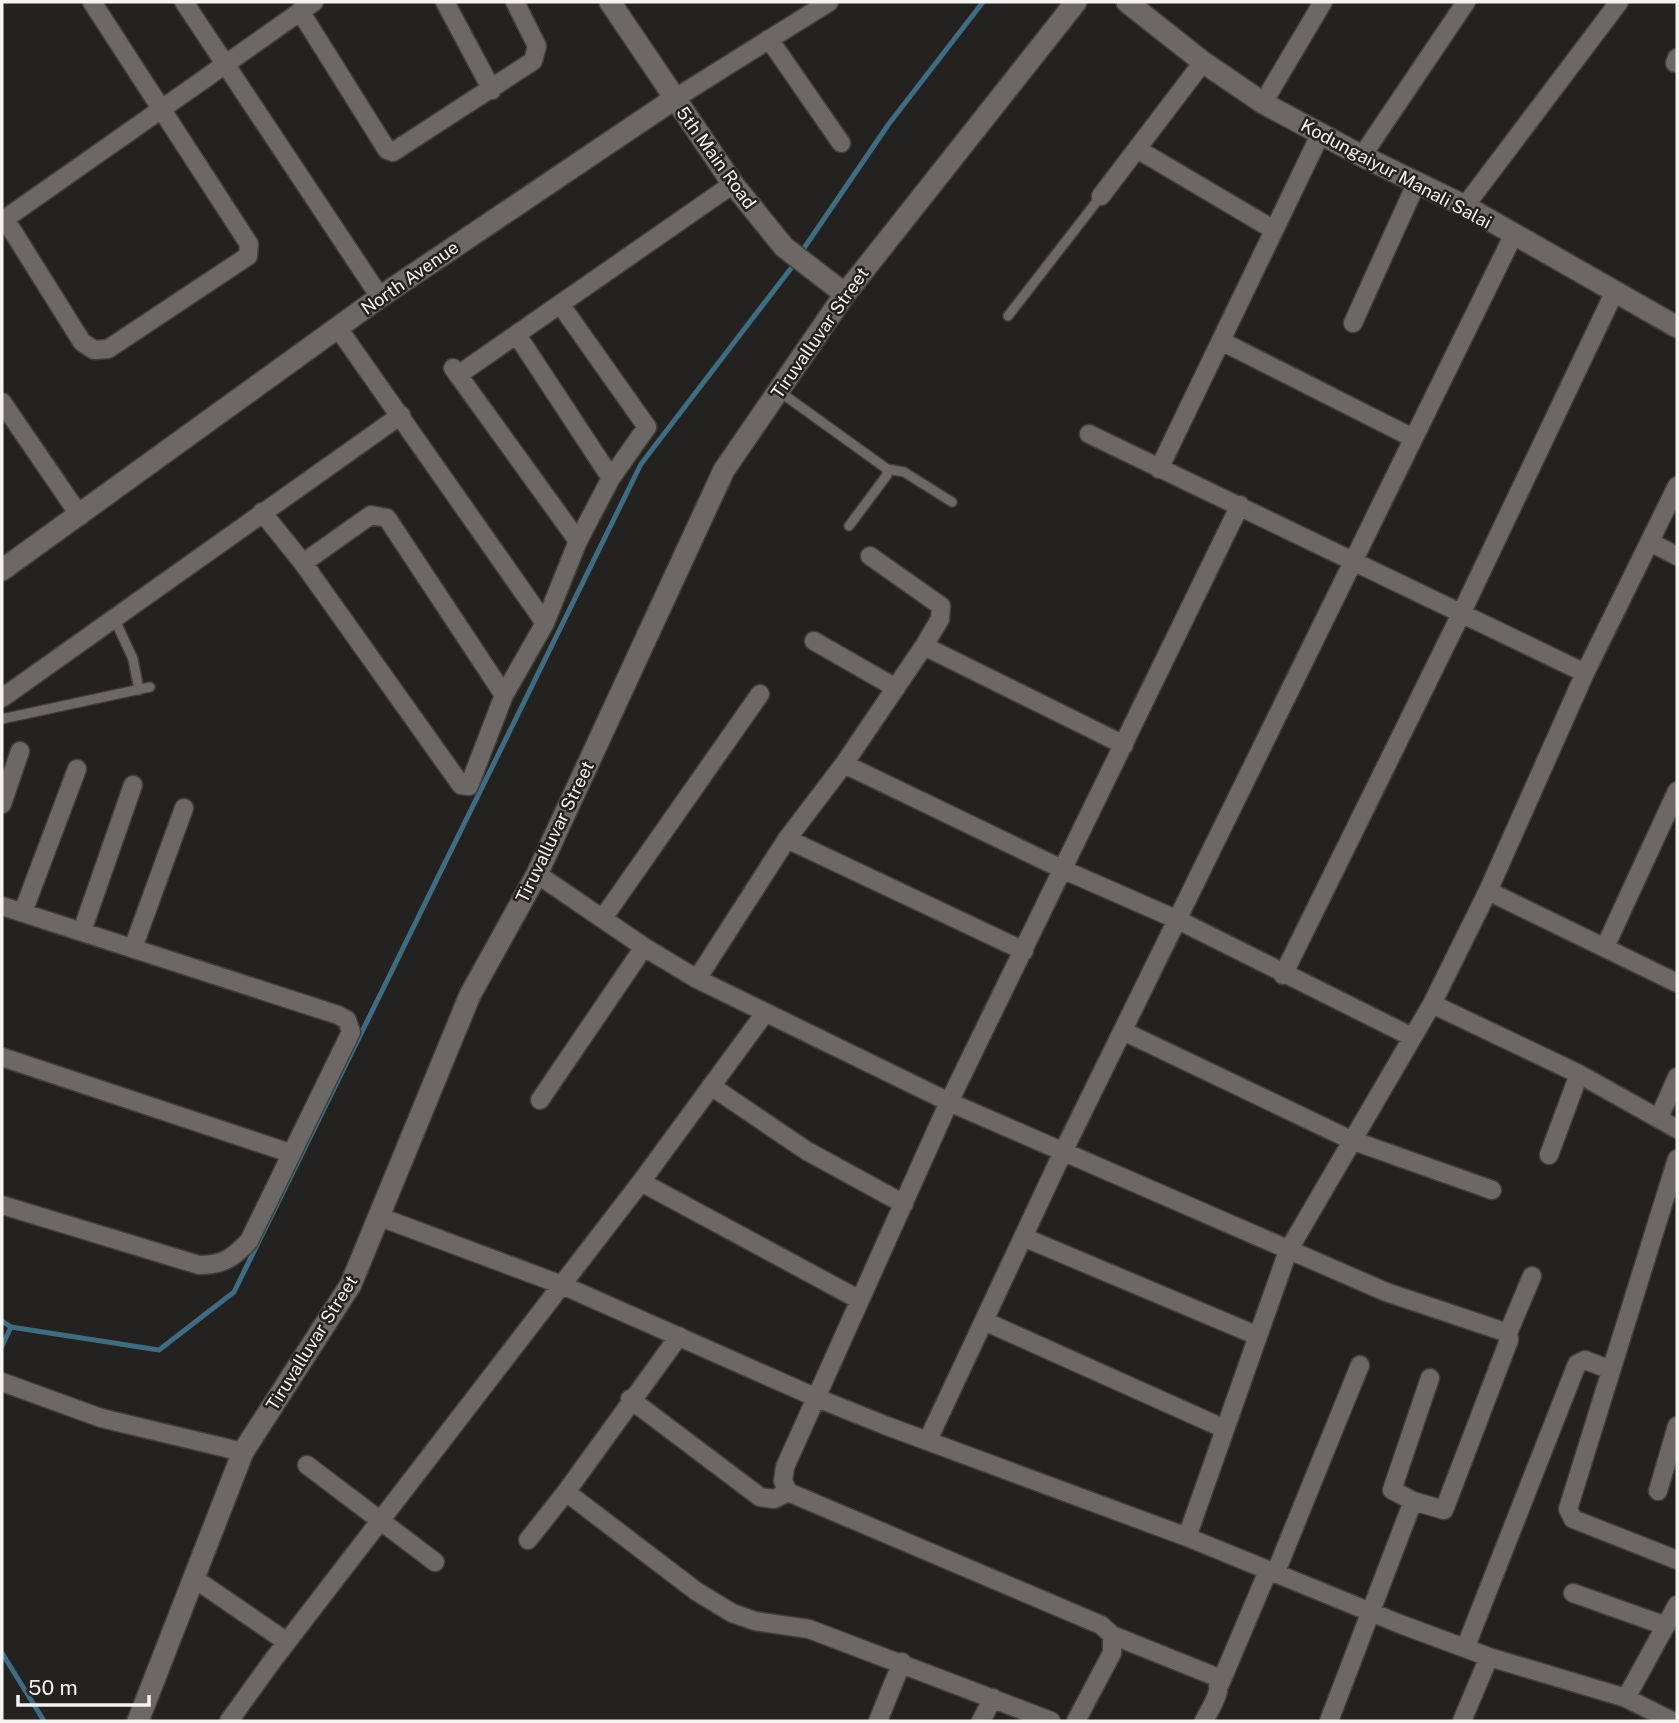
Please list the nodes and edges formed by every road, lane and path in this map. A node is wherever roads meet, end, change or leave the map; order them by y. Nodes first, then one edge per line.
1 (92, 2) edge
2 (184, 2) edge
3 (444, 2) edge
4 (515, 2) edge
5 (610, 2) edge
6 (829, 2) edge
7 (1076, 2) edge
8 (1127, 2) edge
9 (1323, 2) edge
10 (1466, 2) edge
11 (1619, 2) edge
12 (307, 6) edge
13 (769, 39) junction
14 (1203, 62) junction
15 (224, 63) junction
16 (492, 90) junction
17 (674, 99) junction
18 (1263, 103) junction
19 (160, 108) junction
20 (1320, 135) junction
21 (841, 143) dead end
22 (1137, 149) junction
23 (1362, 156) junction
24 (733, 184) junction
25 (1416, 184) junction
26 (1101, 196) joint
27 (1465, 206) junction
28 (4, 220) edge
29 (1274, 230) junction
30 (1513, 236) junction
31 (845, 293) junction
32 (1614, 293) junction
33 (380, 297) junction
34 (560, 304) junction
35 (1008, 316) dead end
36 (1353, 323) dead end
37 (1677, 327) edge
38 (338, 328) junction
39 (517, 335) junction
40 (1221, 341) junction
41 (779, 391) junction
42 (2, 402) edge
43 (401, 415) junction
44 (1089, 434) dead end
45 (1413, 438) junction
46 (887, 469) junction
47 (1159, 469) junction
48 (611, 478) junction
49 (1677, 486) edge
50 (952, 502) dead end
51 (1240, 505) junction
52 (262, 512) junction
53 (80, 516) junction
54 (849, 526) dead end
55 (578, 541) junction
56 (1652, 543) junction
57 (870, 555) dead end
58 (1677, 556) edge
59 (1352, 561) junction
60 (303, 564) junction
61 (2, 570) edge
62 (1461, 614) junction
63 (114, 618) junction
64 (545, 623) junction
65 (814, 641) dead end
66 (924, 646) junction
67 (1585, 673) junction
68 (150, 687) dead end
69 (896, 688) junction
70 (139, 690) junction
71 (760, 694) dead end
72 (504, 695) junction
73 (2, 698) edge
74 (2, 719) edge
75 (1124, 745) junction
76 (20, 751) dead end
77 (844, 764) junction
78 (77, 769) dead end
79 (132, 785) dead end
80 (1677, 791) edge
81 (2, 804) edge
82 (184, 807) dead end
83 (787, 839) junction
84 (1064, 870) junction
85 (537, 874) junction
86 (1488, 891) junction
87 (2, 906) edge
88 (23, 912) junction
89 (603, 918) junction
90 (1178, 920) junction
91 (82, 931) junction
92 (644, 947) junction
93 (1605, 947) junction
94 (133, 948) junction
95 (1024, 951) junction
96 (1283, 975) junction
97 (697, 979) junction
98 (1677, 984) edge
99 (1432, 1004) junction
100 (765, 1013) junction
101 (1123, 1031) junction
102 (1410, 1036) junction
103 (2, 1057) edge
104 (1579, 1074) junction
105 (1677, 1077) edge
106 (711, 1086) junction
107 (540, 1100) dead end
108 (949, 1102) junction
109 (1659, 1118) junction
110 (1677, 1129) edge
111 (1351, 1140) junction
112 (290, 1153) junction
113 (1062, 1154) junction
114 (1549, 1156) dead end
115 (1677, 1159) edge
116 (641, 1182) junction
117 (1492, 1190) dead end
118 (2, 1205) edge
119 (904, 1205) junction
120 (380, 1216) junction
121 (1023, 1237) junction
122 (1288, 1251) junction
123 (1532, 1276) dead end
124 (562, 1284) junction
125 (859, 1299) junction
126 (984, 1321) junction
127 (1508, 1333) junction
128 (679, 1336) junction
129 (1258, 1336) junction
130 (1360, 1365) dead end
131 (1611, 1370) junction
132 (1430, 1378) dead end
133 (2, 1382) edge
134 (817, 1398) junction
135 (630, 1399) junction
136 (1677, 1426) edge
137 (1225, 1429) junction
138 (928, 1440) junction
139 (243, 1452) junction
140 (307, 1465) dead end
141 (1658, 1491) dead end
142 (566, 1492) junction
143 (788, 1492) junction
144 (1413, 1501) junction
145 (381, 1521) junction
146 (1187, 1537) junction
147 (528, 1541) dead end
148 (1677, 1560) edge
149 (435, 1562) dead end
150 (1272, 1572) junction
151 (195, 1579) junction
152 (1573, 1593) dead end
153 (1677, 1605) edge
154 (1369, 1612) junction
155 (1666, 1626) junction
156 (1112, 1635) junction
157 (287, 1642) junction
158 (1466, 1646) junction
159 (1489, 1657) junction
160 (902, 1662) junction
161 (1220, 1684) junction
162 (993, 1698) junction
163 (1626, 1698) junction
164 (138, 1721) edge
165 (229, 1721) edge
166 (878, 1721) edge
167 (981, 1721) edge
168 (1051, 1721) edge
169 (1076, 1721) edge
170 (1204, 1721) edge
171 (1328, 1721) edge
172 (1462, 1721) edge
173 (1672, 1721) edge

1 - 19 street
2 - 15 street
3 - 16 street
4 - 16 street
5 - 17 street, 5th Main Road
6 - 13 street, North Avenue
7 - 31 street, Tiruvalluvar Street
8 - 14 street, Kodungaiyur Manali Salai
9 - 18 street
10 - 23 street
11 - 27 street
12 - 15 street
12 - 16 street
13 - 17 street, North Avenue
13 - 21 street
14 - 18 street, Kodungaiyur Manali Salai
14 - 22 street
15 - 19 street
15 - 33 street
17 - 24 street, 5th Main Road
17 - 33 street, North Avenue
18 - 20 street, Kodungaiyur Manali Salai
19 - 28 street
19 - 28 street
20 - 23 street, Kodungaiyur Manali Salai
20 - 29 street
22 - 26 street
22 - 29 street
23 - 25 street, Kodungaiyur Manali Salai
24 - 31 street, 5th Main Road
24 - 34 street
25 - 27 street, Kodungaiyur Manali Salai
25 - 36 street
26 - 35 lane
27 - 30 street, Kodungaiyur Manali Salai
29 - 40 street
30 - 32 street, Kodungaiyur Manali Salai
30 - 45 street
31 - 41 street, Tiruvalluvar Street
32 - 37 street, Kodungaiyur Manali Salai
32 - 62 street
33 - 38 street, North Avenue
34 - 39 street
34 - 48 street
38 - 43 street
38 - 53 street, North Avenue
39 - 48 street
39 - 55 street
40 - 45 street
40 - 47 street
41 - 46 lane
41 - 85 street, Tiruvalluvar Street
42 - 53 street
43 - 52 street
43 - 64 street
44 - 47 street
45 - 59 street
46 - 50 lane
46 - 54 lane
47 - 51 street
48 - 55 street
49 - 56 street
51 - 59 street
51 - 75 street
52 - 60 street
52 - 63 street
53 - 61 street, North Avenue
55 - 64 street
56 - 58 street
56 - 67 street
57 - 66 street
59 - 62 street
59 - 90 street
60 - 72 street
60 - 72 street
62 - 67 street
62 - 96 street
63 - 70 lane
63 - 73 street
64 - 72 street
65 - 69 street
66 - 69 street
66 - 75 street
67 - 86 street
68 - 70 lane
69 - 77 street
70 - 74 lane
71 - 89 street
75 - 84 street
76 - 81 street
77 - 83 street
77 - 84 street
78 - 88 street
79 - 91 street
80 - 93 street
82 - 94 street
83 - 95 street
83 - 97 street
84 - 90 street
84 - 95 street
85 - 89 street
85 - 120 street, Tiruvalluvar Street
86 - 93 street
86 - 99 street
87 - 88 street
88 - 91 street
89 - 92 street
90 - 96 street
90 - 101 street
91 - 94 street
92 - 97 street
92 - 107 street
93 - 98 street
94 - 112 street
95 - 108 street
96 - 102 street
97 - 100 street
99 - 102 street
99 - 104 street
100 - 106 street
100 - 108 street
101 - 111 street
101 - 113 street
102 - 111 street
103 - 112 street
104 - 109 street
104 - 114 street
105 - 109 street
106 - 116 street
106 - 119 street
108 - 113 street
108 - 119 street
109 - 110 street
111 - 117 street
111 - 122 street
112 - 118 street
113 - 121 street
113 - 122 street
115 - 131 street
116 - 124 street
116 - 125 street
119 - 125 street
120 - 124 street
120 - 139 street, Tiruvalluvar Street
121 - 126 street
121 - 129 street
122 - 127 street
122 - 129 street
123 - 127 street
124 - 128 street
124 - 145 street
125 - 134 street
126 - 137 street
126 - 138 street
127 - 144 street
128 - 134 street
128 - 135 street
129 - 137 street
130 - 150 street
131 - 148 street
131 - 158 street
132 - 144 street
133 - 139 street
134 - 138 street
134 - 143 street
135 - 142 street
135 - 143 street
136 - 141 street
137 - 146 street
138 - 146 street
139 - 151 street, Tiruvalluvar Street
140 - 145 street
142 - 147 street
142 - 160 street
143 - 156 street
144 - 154 street
145 - 149 street
145 - 157 street
146 - 150 street
150 - 154 street
150 - 161 street
151 - 157 street
151 - 164 street, Tiruvalluvar Street
152 - 155 street
153 - 155 street
154 - 158 street
154 - 171 street
155 - 163 street
156 - 161 street
156 - 169 street
157 - 165 street
158 - 159 street
159 - 163 street
159 - 172 street
160 - 162 street
160 - 166 street
161 - 170 street
162 - 167 street
162 - 168 street
163 - 173 street

